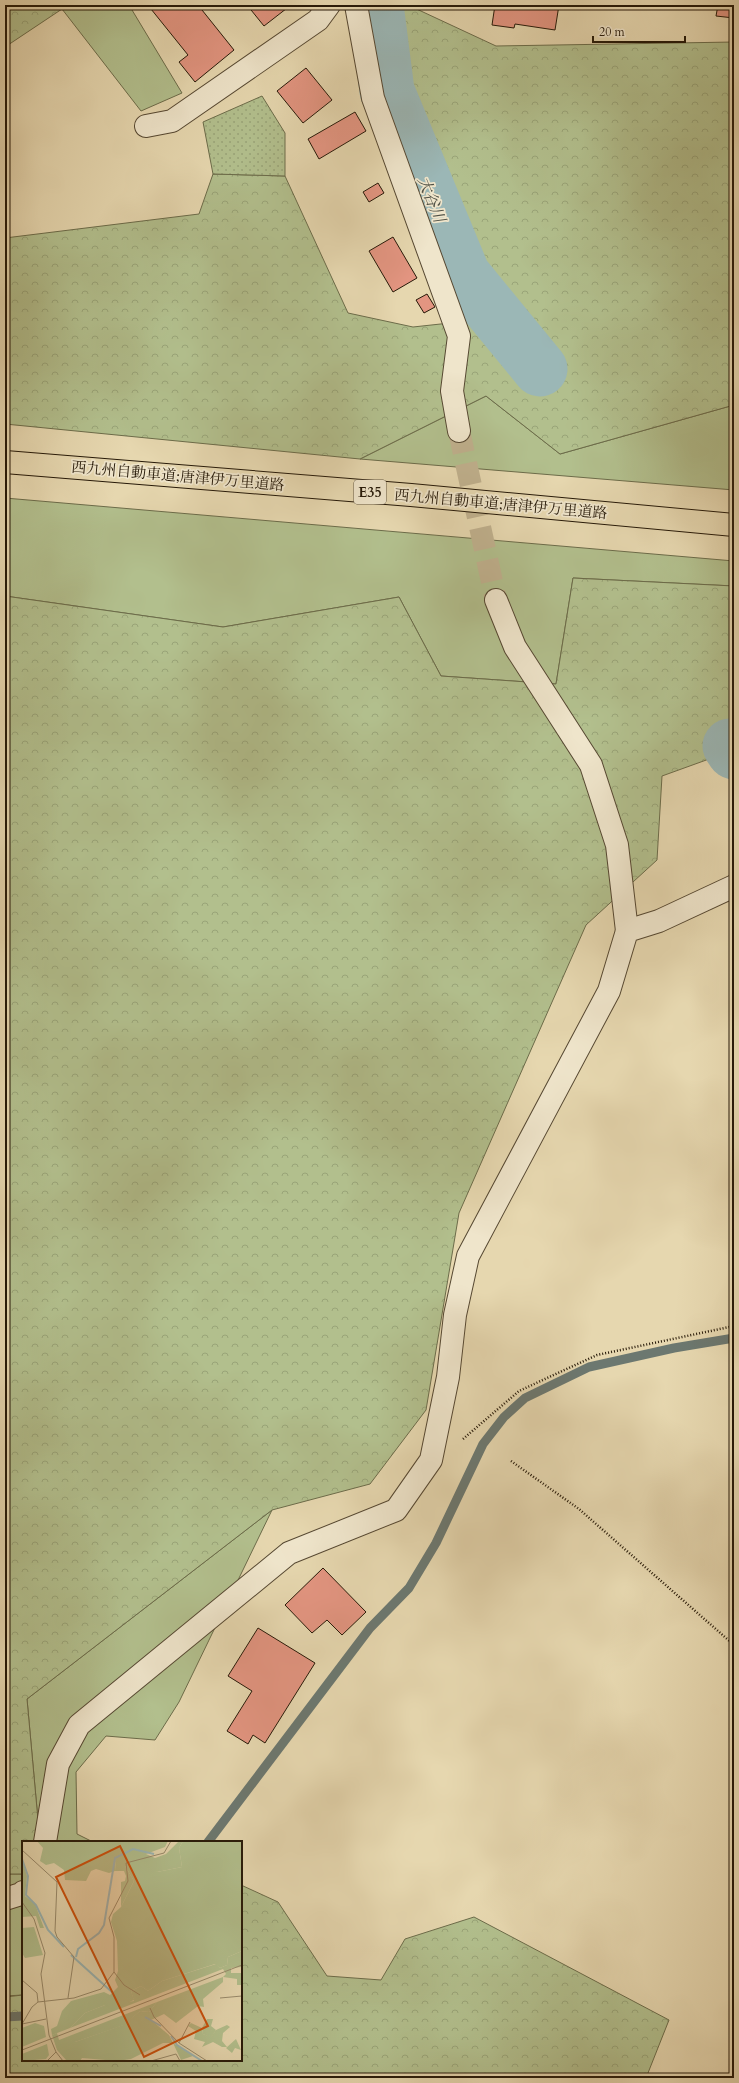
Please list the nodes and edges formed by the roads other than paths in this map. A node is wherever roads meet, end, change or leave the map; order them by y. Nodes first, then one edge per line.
1 (329, 5) edge
2 (356, 5) edge
3 (146, 126) dead end
4 (459, 431) tunnel mouth
5 (5, 462) edge
6 (734, 525) edge
7 (496, 600) tunnel mouth
8 (734, 886) edge
9 (627, 931) junction
10 (45, 1841) edge
11 (22, 1893) edge
12 (5, 1899) edge

1 - 3 street
2 - 4 street
5 - 6 highway, 西九州自動車道;唐津伊万里道路 / E35
7 - 9 street
8 - 9 street
9 - 10 street
11 - 12 street

